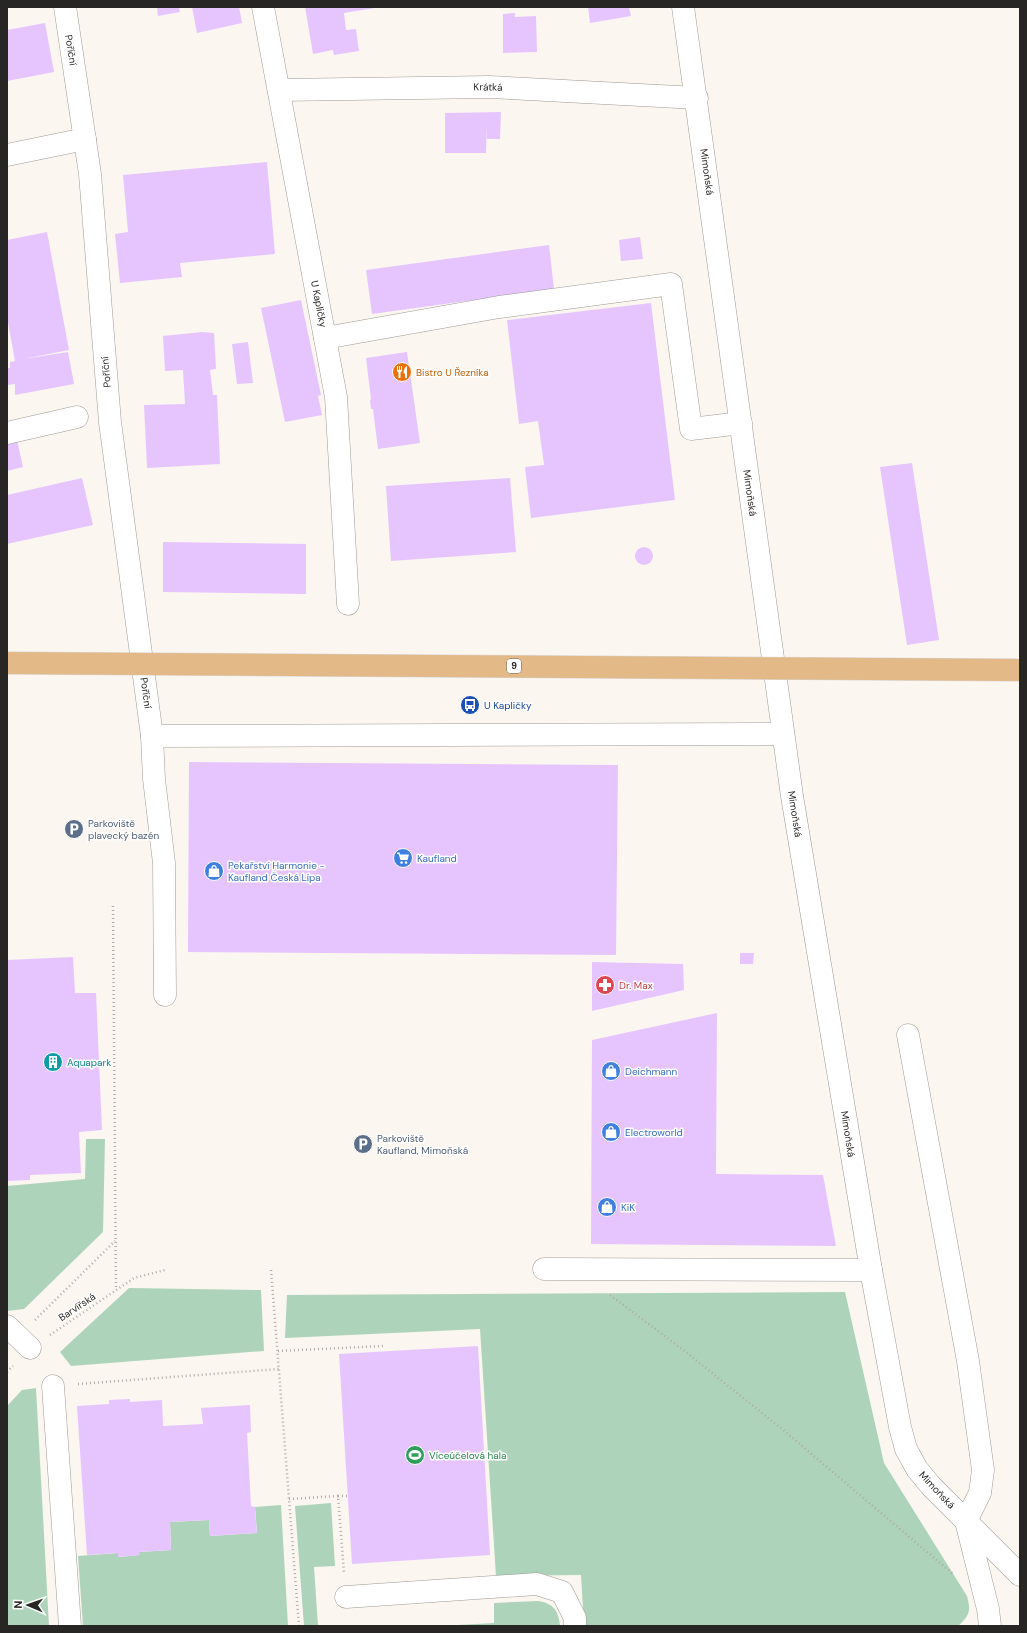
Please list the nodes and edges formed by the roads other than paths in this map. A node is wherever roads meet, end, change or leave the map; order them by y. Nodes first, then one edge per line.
1 (65, 7) edge
2 (263, 7) edge
3 (684, 7) edge
4 (279, 90) junction
5 (697, 98) junction
6 (85, 139) junction
7 (7, 156) edge
8 (325, 338) junction
9 (77, 417) dead end
10 (741, 423) junction
11 (7, 433) edge
12 (348, 604) dead end
13 (7, 663) edge
14 (1020, 670) edge
15 (783, 734) junction
16 (152, 736) junction
17 (165, 995) dead end
18 (908, 1035) dead end
19 (544, 1270) dead end
20 (871, 1270) junction
21 (53, 1386) road end
22 (966, 1521) junction
23 (1020, 1575) edge
24 (346, 1597) road end
25 (70, 1626) edge
26 (575, 1626) edge
27 (990, 1626) edge

1 - 6 street, Poříční
2 - 4 street, U Kapličky
3 - 5 street, Mimoňská
4 - 5 street, Krátká
4 - 8 street, U Kapličky
5 - 10 street, Mimoňská
6 - 7 street
6 - 16 street, Poříční
8 - 10 street
8 - 12 street, U Kapličky
9 - 11 street
10 - 15 street, Mimoňská
13 - 14 main road, 9, bridge
15 - 16 street
15 - 20 street, Mimoňská
16 - 17 street, Poříční
18 - 22 street
19 - 20 street
20 - 22 street, Mimoňská
21 - 25 street
22 - 23 street, Mimoňská
22 - 27 street
24 - 26 street

